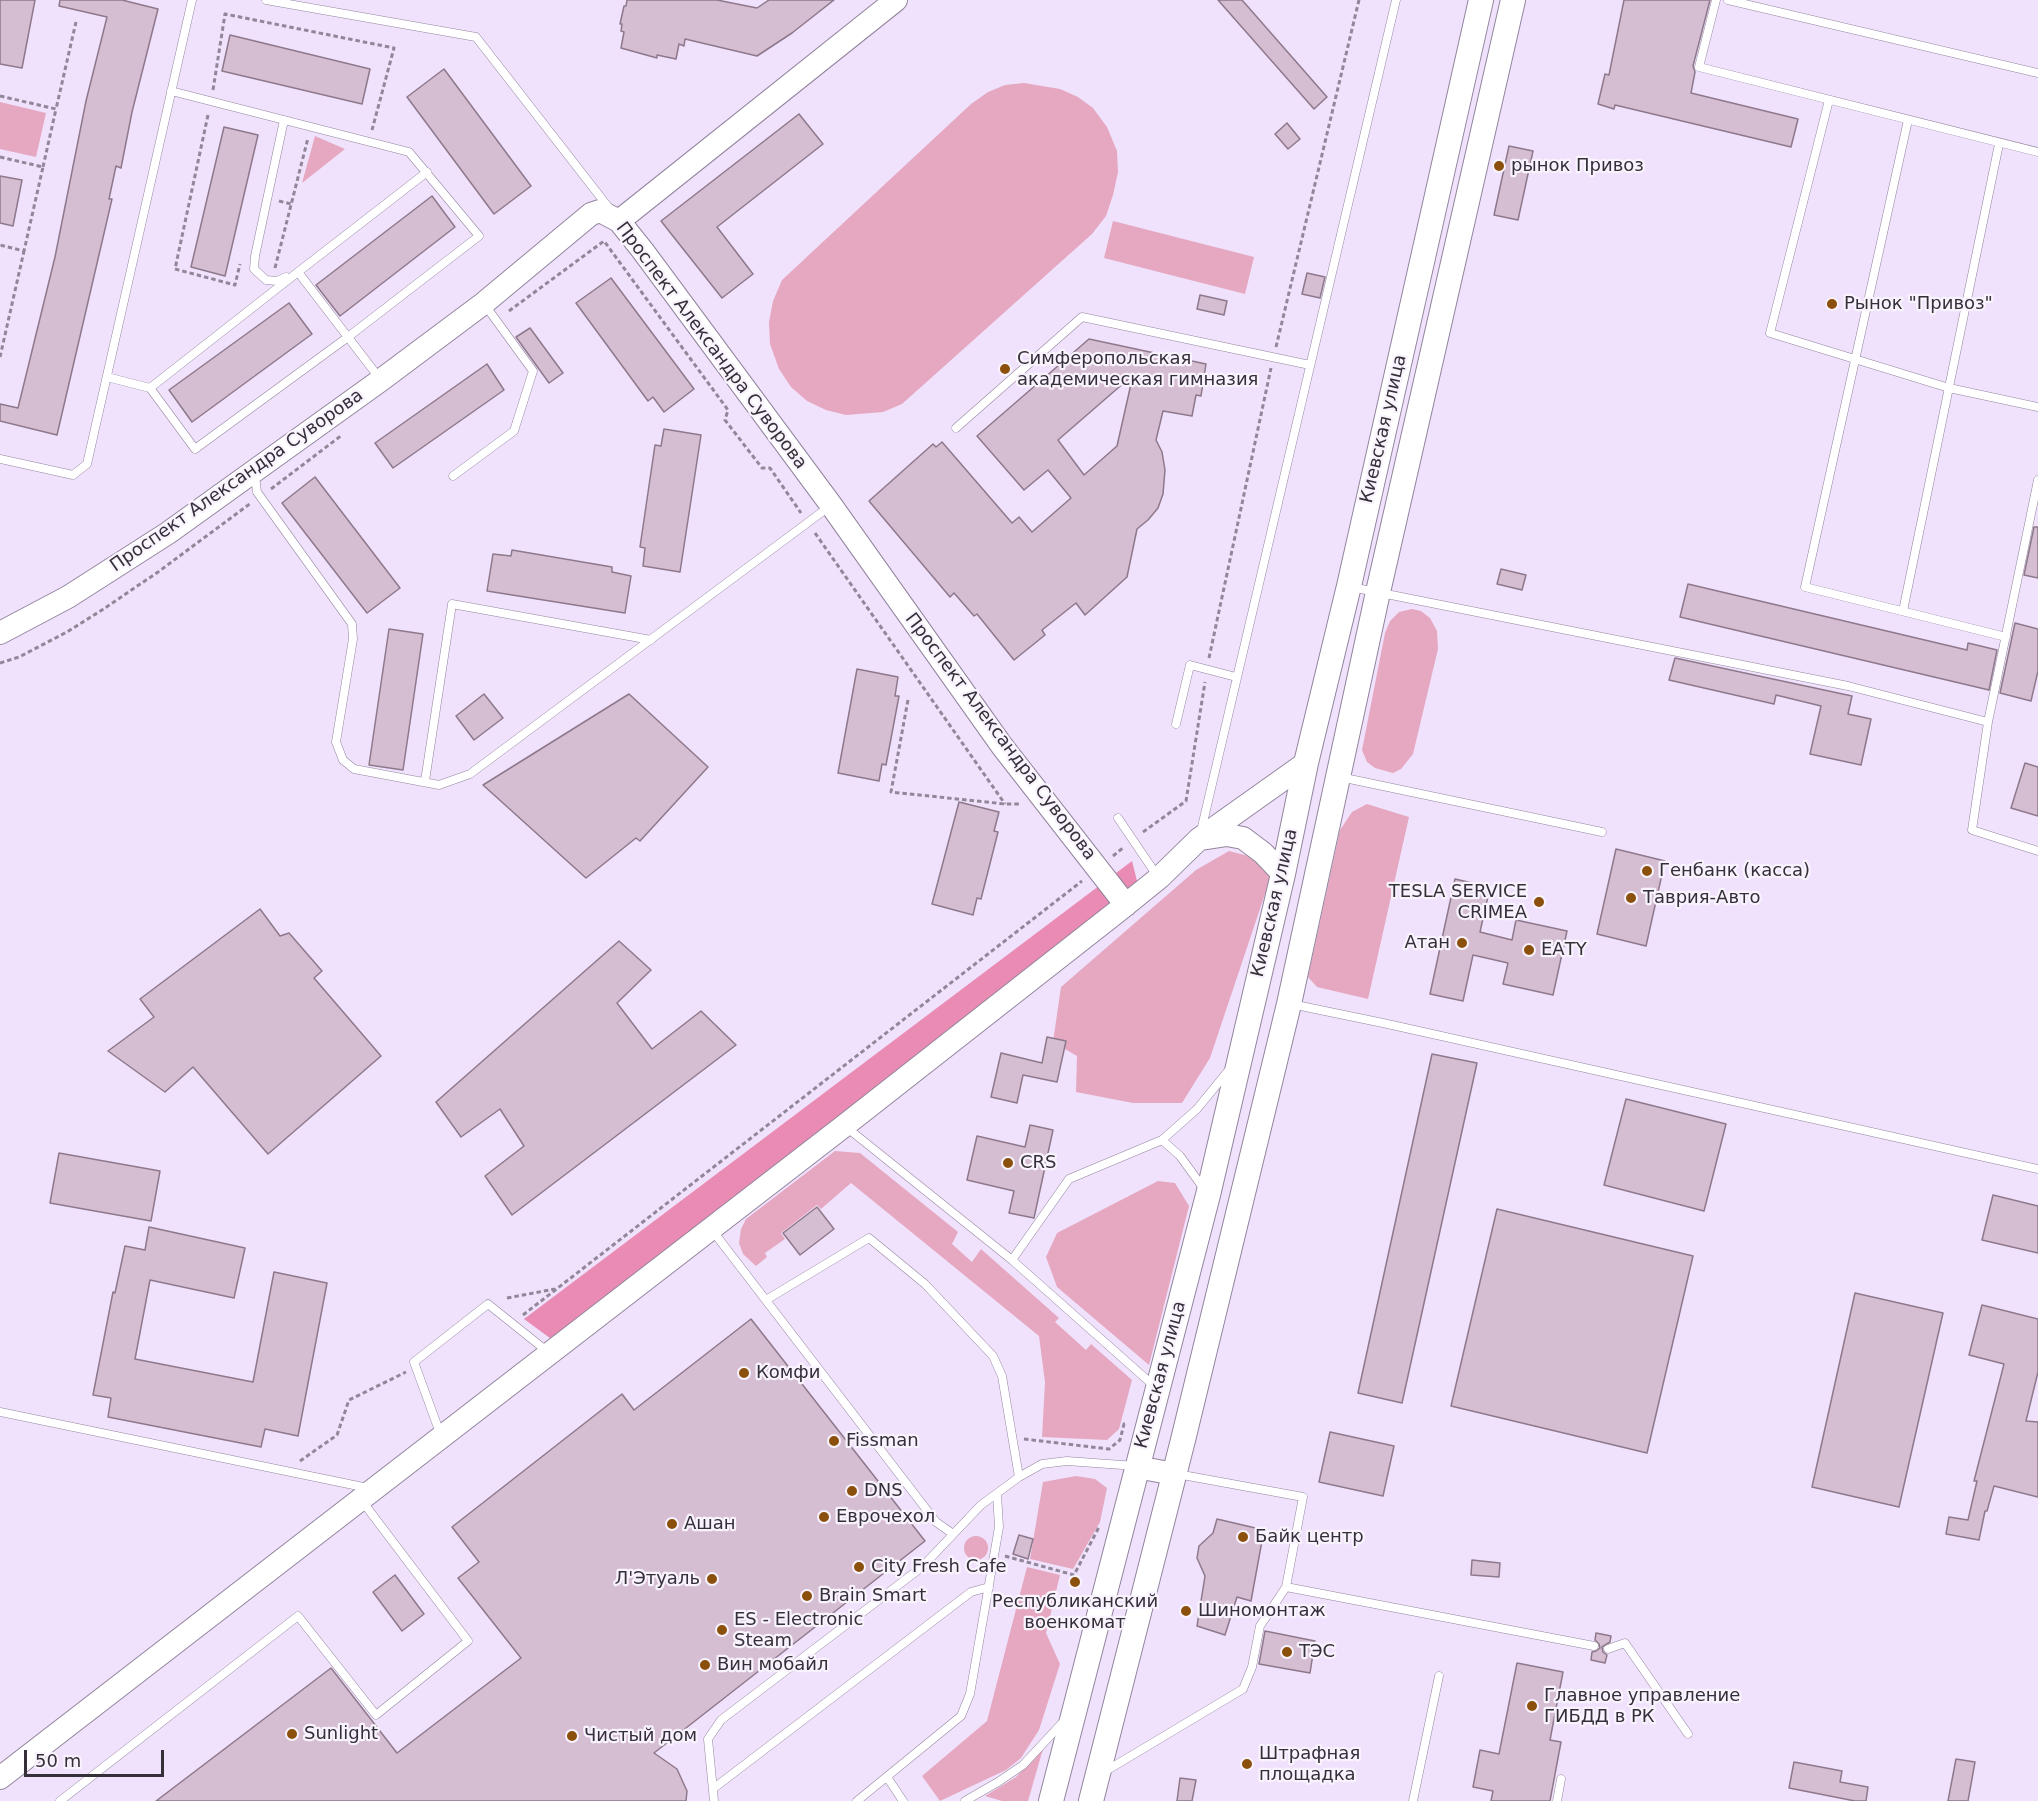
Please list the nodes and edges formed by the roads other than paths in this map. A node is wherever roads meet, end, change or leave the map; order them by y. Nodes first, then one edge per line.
1 (192, 0) edge
2 (266, 0) edge
3 (896, 0) edge
4 (1396, 0) edge
5 (1481, 0) edge
6 (1513, 0) edge
7 (1716, 0) edge
8 (1728, 0) edge
9 (2038, 73) edge
10 (171, 91) junction
11 (1829, 100) junction
12 (284, 120) junction
13 (1908, 120) junction
14 (1999, 144) junction
15 (2038, 152) edge
16 (427, 172) junction
17 (619, 221) junction
18 (298, 272) junction
19 (490, 312) junction
20 (348, 337) junction
21 (1855, 360) junction
22 (1310, 365) junction
23 (107, 377) junction
24 (381, 380) junction
25 (150, 388) junction
26 (1949, 388) junction
27 (2038, 407) edge
28 (956, 428) dead end
29 (0, 459) edge
30 (255, 469) junction
31 (453, 476) dead end
32 (2038, 480) edge
33 (831, 505) junction
34 (1349, 586) junction
35 (1378, 592) junction
36 (1903, 611) junction
37 (0, 633) edge
38 (2006, 637) junction
39 (651, 640) junction
40 (1236, 677) junction
41 (1988, 722) junction
42 (1176, 724) dead end
43 (1306, 763) junction
44 (1338, 777) junction
45 (425, 782) junction
46 (1118, 818) dead end
47 (1602, 832) dead end
48 (1200, 839) junction
49 (2038, 851) edge
50 (1283, 874) junction
51 (1159, 878) junction
52 (1126, 905) junction
53 (1289, 1004) junction
54 (1240, 1058) junction
55 (844, 1126) junction
56 (1162, 1140) junction
57 (2038, 1169) edge
58 (1208, 1195) junction
59 (711, 1228) junction
60 (1012, 1260) junction
61 (766, 1300) junction
62 (549, 1353) junction
63 (1158, 1390) junction
64 (0, 1412) edge
65 (442, 1438) junction
66 (1137, 1467) junction
67 (1174, 1474) junction
68 (1019, 1477) junction
69 (997, 1494) junction
70 (368, 1495) junction
71 (953, 1534) junction
72 (989, 1587) junction
73 (1286, 1587) junction
74 (1594, 1646) dead end
75 (1608, 1649) dead end
76 (1439, 1676) dead end
77 (1075, 1709) junction
78 (1688, 1734) dead end
79 (1098, 1776) junction
80 (887, 1777) junction
81 (0, 1778) edge
82 (1561, 1779) dead end
83 (714, 1788) junction
84 (60, 1801) edge
85 (714, 1801) edge
86 (857, 1801) edge
87 (903, 1801) edge
88 (965, 1801) edge
89 (1051, 1801) edge
90 (1091, 1801) edge
91 (1413, 1801) edge
92 (1557, 1801) edge

1 - 10 lane
2 - 17 lane
3 - 17 street
4 - 22 lane
5 - 34 main road, Киевская улица
6 - 35 main road, Киевская улица
7 - 11 lane
8 - 9 lane
10 - 12 lane
10 - 23 lane
11 - 13 lane
11 - 21 lane
12 - 16 lane
12 - 18 lane
13 - 14 lane
13 - 21 lane
14 - 15 lane
14 - 26 lane
16 - 18 lane
16 - 20 lane
17 - 19 street, Проспект Александра Суворова
17 - 33 street, Проспект Александра Суворова
18 - 20 lane
18 - 25 lane
19 - 24 street, Проспект Александра Суворова
19 - 31 lane
20 - 24 lane
20 - 25 lane
21 - 26 lane
21 - 36 lane
22 - 28 lane
22 - 40 lane
23 - 25 lane
23 - 29 lane
24 - 30 street, Проспект Александра Суворова
26 - 27 lane
26 - 36 lane
30 - 37 street, Проспект Александра Суворова
30 - 45 lane
32 - 38 lane
33 - 39 lane
33 - 52 street, Проспект Александра Суворова
34 - 35 lane
34 - 43 main road, Киевская улица
35 - 41 lane
35 - 44 main road, Киевская улица
36 - 38 lane
38 - 41 lane
39 - 45 lane
39 - 45 lane
40 - 42 lane
40 - 48 lane
41 - 49 lane
43 - 48 street
43 - 50 main road, Киевская улица
44 - 47 lane
44 - 53 main road, Киевская улица
46 - 51 lane
48 - 50 street
48 - 51 street
50 - 54 main road, Киевская улица
51 - 52 street
52 - 55 street
53 - 57 lane
53 - 67 main road, Киевская улица
54 - 56 lane
54 - 58 main road, Киевская улица
55 - 59 street
55 - 60 lane
56 - 58 lane
56 - 60 lane
58 - 63 main road, Киевская улица
59 - 61 lane
59 - 62 street
60 - 63 lane
61 - 68 lane
61 - 71 lane
62 - 65 street
62 - 65 lane
63 - 66 main road, Киевская улица
64 - 70 lane
65 - 70 street
66 - 67 street
66 - 68 lane
66 - 77 main road, Киевская улица
67 - 73 lane
67 - 79 main road, Киевская улица
68 - 69 lane
69 - 71 lane
69 - 72 lane
70 - 81 street
70 - 84 lane
71 - 83 lane
72 - 80 lane
72 - 83 lane
73 - 74 lane
73 - 79 lane
75 - 78 lane
76 - 91 lane
77 - 88 lane
77 - 89 main road, Киевская улица
79 - 90 main road, Киевская улица
80 - 86 lane
80 - 87 lane
82 - 92 lane
83 - 85 lane

